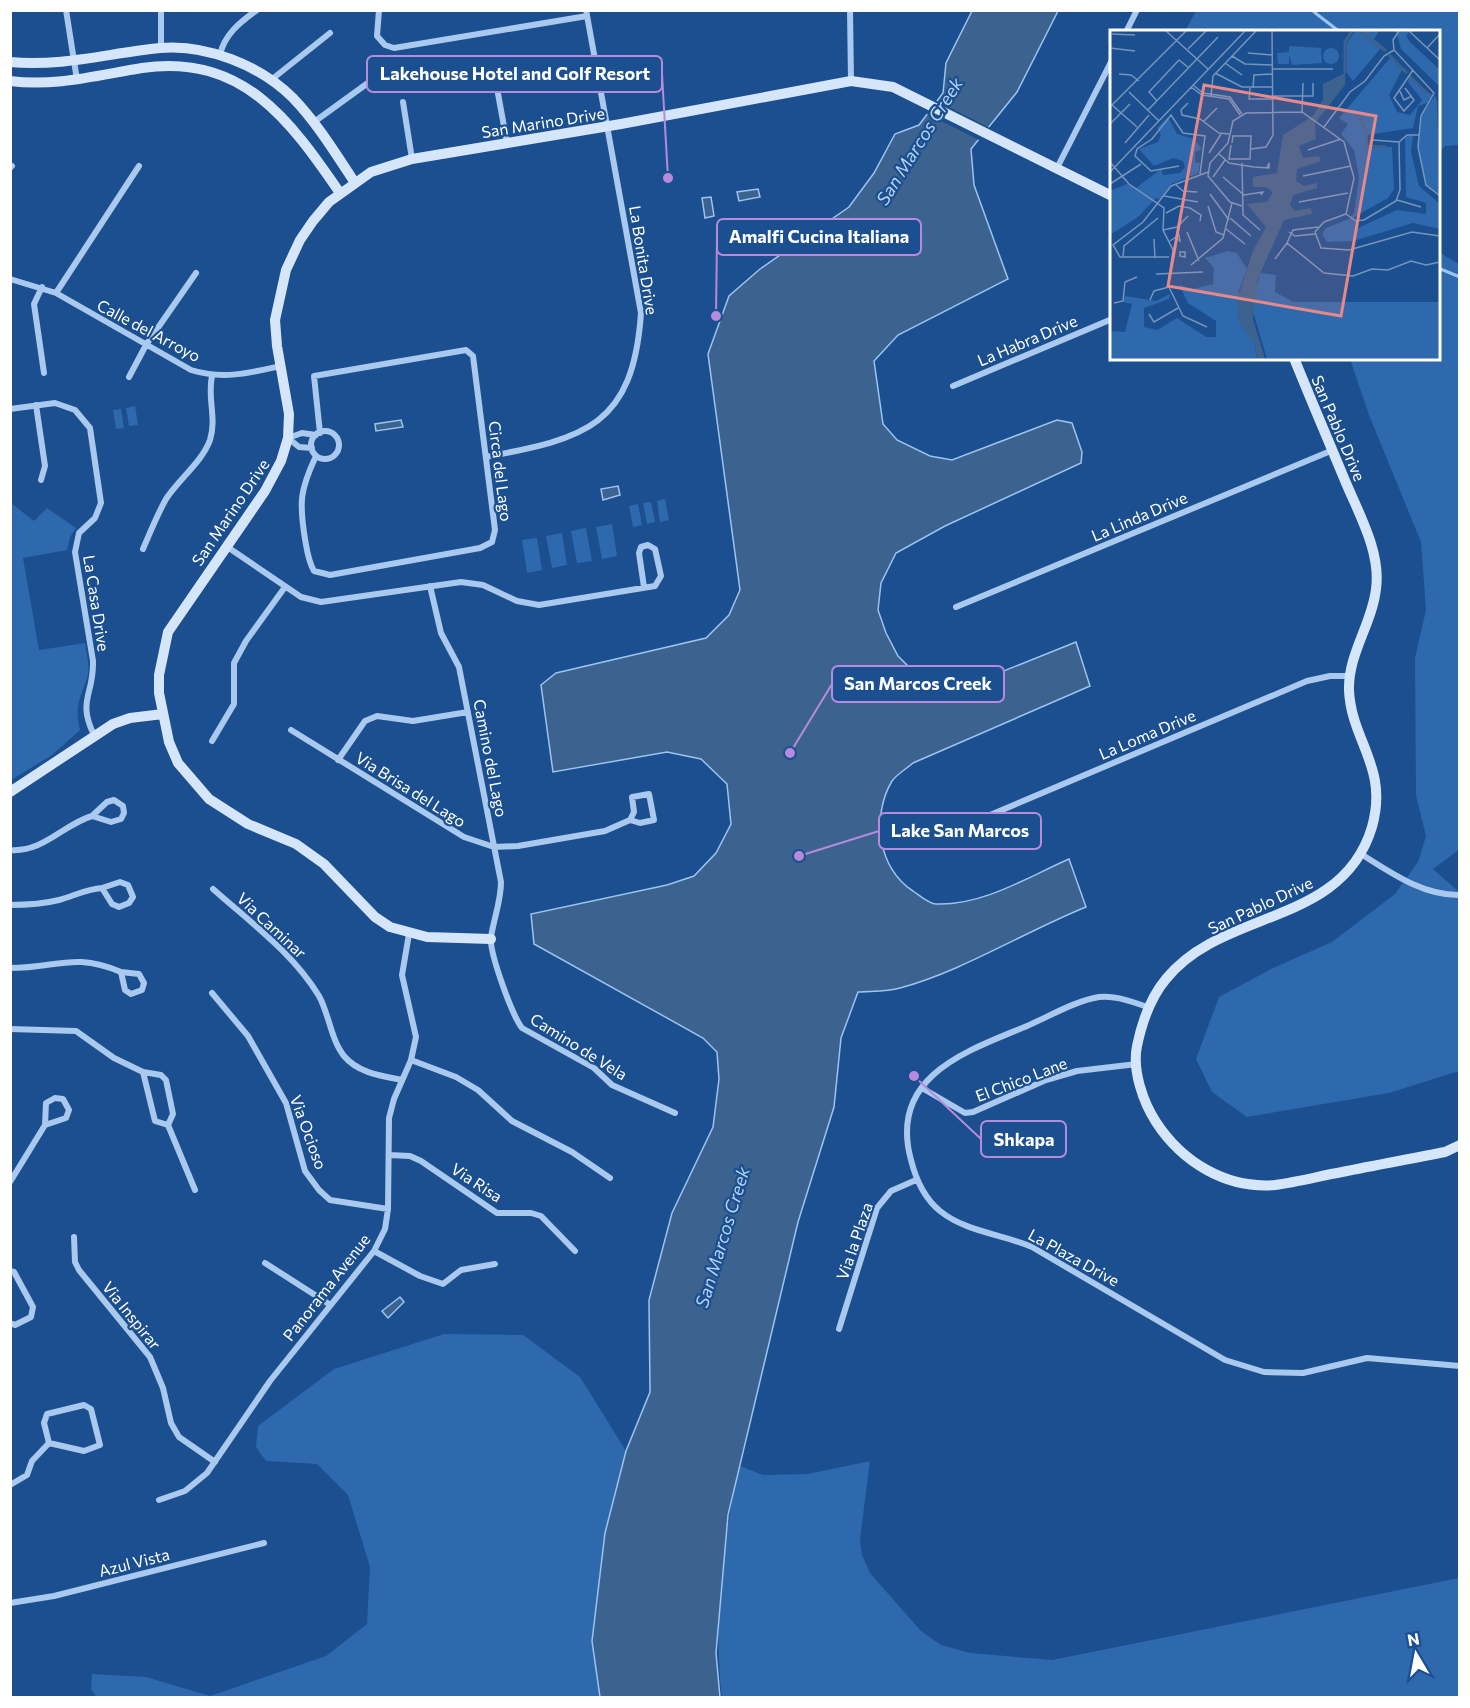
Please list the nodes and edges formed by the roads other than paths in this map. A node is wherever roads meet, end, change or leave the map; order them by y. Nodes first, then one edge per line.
1 (66, 10) edge
2 (161, 10) edge
3 (256, 10) edge
4 (379, 10) edge
5 (850, 10) edge
6 (1137, 10) edge
7 (586, 13) edge
8 (1127, 30) edge
9 (330, 33) dead end
10 (161, 48) junction
11 (220, 55) junction
12 (10, 62) edge
13 (74, 62) junction
14 (1110, 64) edge
15 (77, 80) junction
16 (271, 80) junction
17 (372, 80) dead end
18 (10, 81) edge
19 (851, 81) junction
20 (497, 88) dead end
21 (403, 102) dead end
22 (314, 122) junction
23 (608, 126) junction
24 (507, 143) junction
25 (412, 159) junction
26 (139, 166) dead end
27 (1057, 168) junction
28 (355, 183) junction
29 (340, 193) junction
30 (1110, 195) edge
31 (196, 273) dead end
32 (10, 279) edge
33 (42, 287) junction
34 (56, 293) junction
35 (1110, 320) edge
36 (146, 345) junction
37 (1295, 360) edge
38 (281, 366) junction
39 (44, 373) dead end
40 (212, 376) junction
41 (129, 377) dead end
42 (953, 386) dead end
43 (36, 405) junction
44 (10, 409) edge
45 (318, 434) junction
46 (288, 438) junction
47 (312, 448) junction
48 (1333, 450) junction
49 (316, 456) junction
50 (486, 457) junction
51 (41, 480) dead end
52 (226, 546) junction
53 (143, 549) dead end
54 (430, 586) junction
55 (285, 587) junction
56 (644, 587) junction
57 (956, 607) dead end
58 (1351, 676) junction
59 (468, 712) junction
60 (163, 714) junction
61 (291, 730) dead end
62 (94, 735) junction
63 (212, 741) dead end
64 (338, 760) junction
65 (10, 792) edge
66 (92, 816) junction
67 (630, 820) junction
68 (957, 829) dead end
69 (494, 847) junction
70 (10, 850) edge
71 (1361, 854) junction
72 (102, 888) junction
73 (213, 888) dead end
74 (1460, 895) edge
75 (10, 905) edge
76 (409, 934) junction
77 (491, 939) junction
78 (10, 968) edge
79 (122, 972) dead end
80 (212, 993) dead end
81 (1148, 1007) junction
82 (10, 1029) edge
83 (411, 1060) junction
84 (1137, 1064) junction
85 (143, 1072) junction
86 (402, 1080) junction
87 (922, 1088) junction
88 (675, 1113) dead end
89 (45, 1125) junction
90 (168, 1125) junction
91 (1460, 1145) edge
92 (389, 1155) junction
93 (610, 1178) dead end
94 (916, 1180) junction
95 (10, 1182) edge
96 (195, 1190) dead end
97 (388, 1209) junction
98 (74, 1237) dead end
99 (374, 1251) junction
100 (575, 1251) dead end
101 (265, 1263) dead end
102 (495, 1264) dead end
103 (10, 1271) edge
104 (329, 1304) junction
105 (10, 1323) edge
106 (839, 1329) dead end
107 (1460, 1366) edge
108 (49, 1443) junction
109 (215, 1462) junction
110 (10, 1485) edge
111 (159, 1500) dead end
112 (264, 1543) dead end
113 (10, 1603) edge

1 - 13 street
2 - 10 street
3 - 11 street
4 - 7 street
5 - 19 street
6 - 8 street
7 - 23 street, La Bonita Drive
9 - 16 street
10 - 11 street
10 - 13 street
11 - 16 street
12 - 13 street
13 - 15 street
14 - 27 street
15 - 18 street
15 - 29 street
16 - 22 street
17 - 22 street
19 - 23 street, San Marino Drive
19 - 27 street, San Marino Drive
20 - 24 street
21 - 25 street
22 - 28 street
23 - 24 street, San Marino Drive
23 - 50 street, La Bonita Drive
24 - 25 street, San Marino Drive
25 - 28 street, San Marino Drive
26 - 34 street
27 - 30 street
28 - 29 street, San Marino Drive
29 - 38 street, San Marino Drive
31 - 36 street
32 - 33 street, Calle del Arroyo
33 - 34 street, Calle del Arroyo
33 - 39 street
34 - 36 street, Calle del Arroyo
35 - 42 street, La Habra Drive
36 - 40 street, Calle del Arroyo
36 - 41 street
37 - 48 street, San Pablo Drive
38 - 40 street, Calle del Arroyo
38 - 46 street, San Marino Drive
40 - 53 street
43 - 44 street, La Casa Drive
43 - 51 street
43 - 62 street, La Casa Drive
45 - 46 street
45 - 47 street, Circa del Lago
45 - 49 street
45 - 50 street, Circa del Lago
46 - 47 street
46 - 52 street, San Marino Drive
47 - 49 street
48 - 57 street, La Linda Drive
48 - 58 street, San Pablo Drive
49 - 50 street, Circa del Lago
52 - 55 street
52 - 60 street, San Marino Drive
54 - 55 street
54 - 56 street
54 - 59 street, Camino del Lago
55 - 63 street
56 - 56 street
58 - 68 street, La Loma Drive
58 - 71 street, San Pablo Drive
59 - 64 street
59 - 69 street, Camino del Lago
60 - 62 street
60 - 76 street, San Marino Drive
61 - 64 street, Via Brisa del Lago
62 - 65 street
64 - 69 street, Via Brisa del Lago
66 - 66 street
66 - 70 street
67 - 67 street, Via Brisa del Lago
67 - 69 street, Via Brisa del Lago
69 - 77 street, Camino del Lago
71 - 74 street
71 - 81 street, San Pablo Drive
72 - 72 street
72 - 75 street
73 - 86 street, Via Caminar
76 - 77 street, San Marino Drive
76 - 83 street, Panorama Avenue
77 - 88 street, Camino de Vela
78 - 79 street
80 - 97 street, Via Ocioso
81 - 84 street, San Pablo Drive
81 - 87 street, La Plaza Drive
82 - 85 street
83 - 86 street, Panorama Avenue
83 - 93 street
84 - 87 street, El Chico Lane
84 - 91 street, San Pablo Drive
85 - 90 street
85 - 90 street
86 - 92 street, Panorama Avenue
87 - 94 street, La Plaza Drive
89 - 89 street
89 - 95 street
90 - 96 street
92 - 97 street, Panorama Avenue
92 - 100 street, Via Risa
94 - 106 street, Via la Plaza
94 - 107 street, La Plaza Drive
97 - 99 street, Panorama Avenue
98 - 109 street, Via Inspirar
99 - 102 street
99 - 104 street, Panorama Avenue
101 - 104 street
103 - 105 street
104 - 109 street, Panorama Avenue
108 - 108 street
108 - 110 street
109 - 111 street, Panorama Avenue
112 - 113 street, Azul Vista

